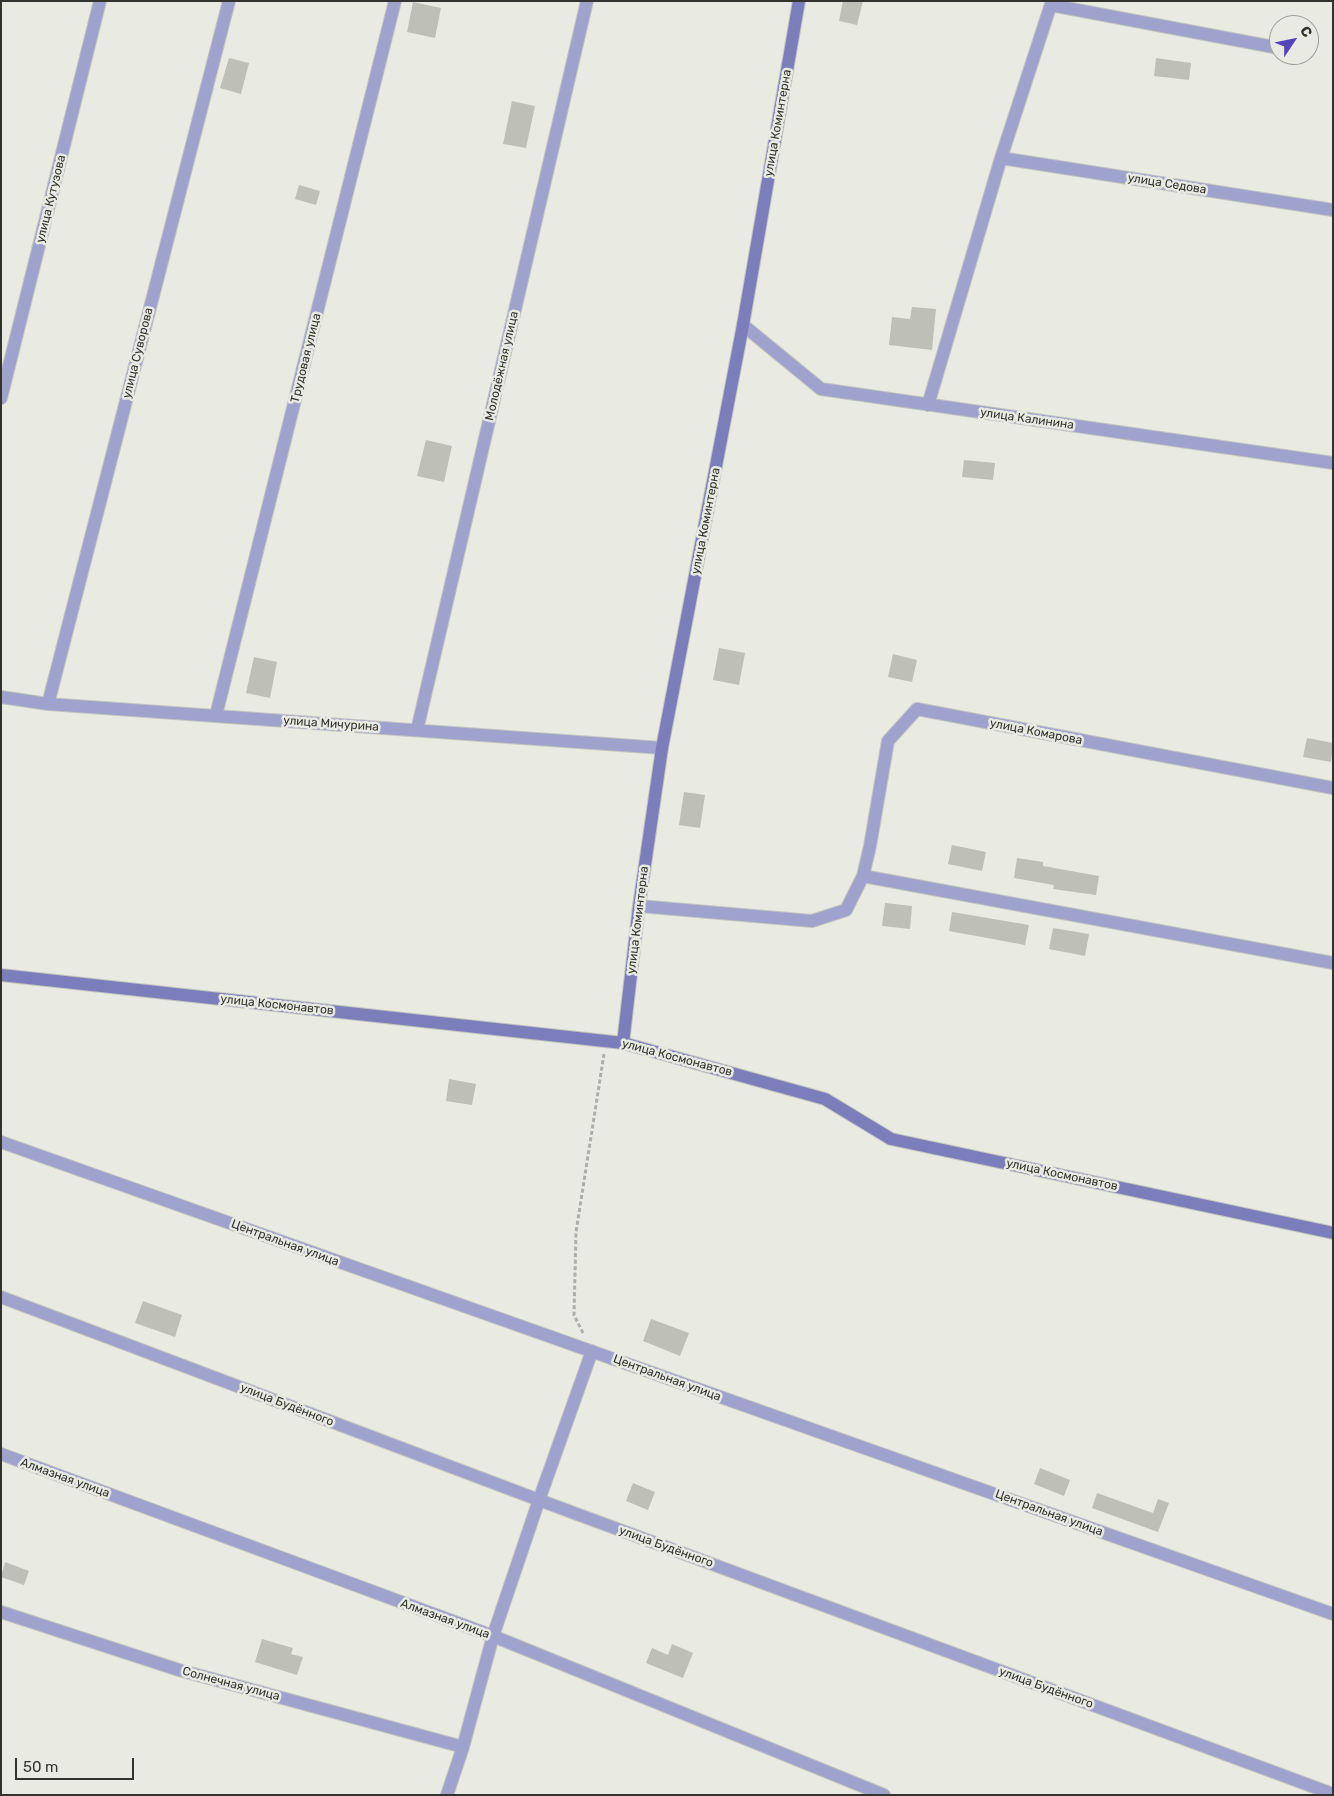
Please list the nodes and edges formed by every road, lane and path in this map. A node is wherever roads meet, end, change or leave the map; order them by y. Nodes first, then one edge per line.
1 (100, 1) edge
2 (229, 1) edge
3 (395, 1) edge
4 (587, 1) edge
5 (799, 1) edge
6 (1052, 3) edge
7 (1269, 46) edge
8 (1001, 158) junction
9 (1333, 210) edge
10 (743, 325) junction
11 (1, 398) edge
12 (928, 405) junction
13 (1333, 463) edge
14 (1, 697) edge
15 (48, 704) junction
16 (216, 715) junction
17 (417, 730) junction
18 (662, 748) junction
19 (1333, 788) edge
20 (863, 876) junction
21 (639, 906) junction
22 (1333, 963) edge
23 (1, 975) edge
24 (606, 1041) junction
25 (623, 1043) junction
26 (1, 1142) edge
27 (1333, 1233) edge
28 (1, 1297) edge
29 (592, 1352) junction
30 (1, 1454) edge
31 (539, 1500) junction
32 (1, 1612) edge
33 (1333, 1614) edge
34 (493, 1636) junction
35 (463, 1747) junction
36 (1333, 1794) edge
37 (447, 1795) edge
38 (884, 1795) edge

1 - 11 street, улица Кутузова
2 - 15 street, улица Суворова
3 - 16 street, Трудовая улица
4 - 17 street, Молодёжная улица
5 - 10 street, улица Коминтерна
6 - 7 street
6 - 8 street
8 - 9 street, улица Седова
8 - 12 street
10 - 12 street, улица Калинина
10 - 18 street, улица Коминтерна
12 - 13 street, улица Калинина
14 - 15 street, улица Мичурина
15 - 16 street, улица Мичурина
16 - 17 street, улица Мичурина
17 - 18 street, улица Мичурина
18 - 21 street, улица Коминтерна
19 - 20 street, улица Комарова
20 - 21 street, улица Комарова
20 - 22 street
21 - 25 street, улица Коминтерна
23 - 24 street, улица Космонавтов
24 - 25 street, улица Космонавтов
24 - 29 path
25 - 27 street, улица Космонавтов
26 - 29 street, Центральная улица
28 - 31 street, улица Будённого
29 - 31 street
29 - 33 street, Центральная улица
30 - 34 street, Алмазная улица
31 - 34 street
31 - 36 street, улица Будённого
32 - 35 street, Солнечная улица
34 - 35 street
34 - 38 street, Алмазная улица
35 - 37 street

